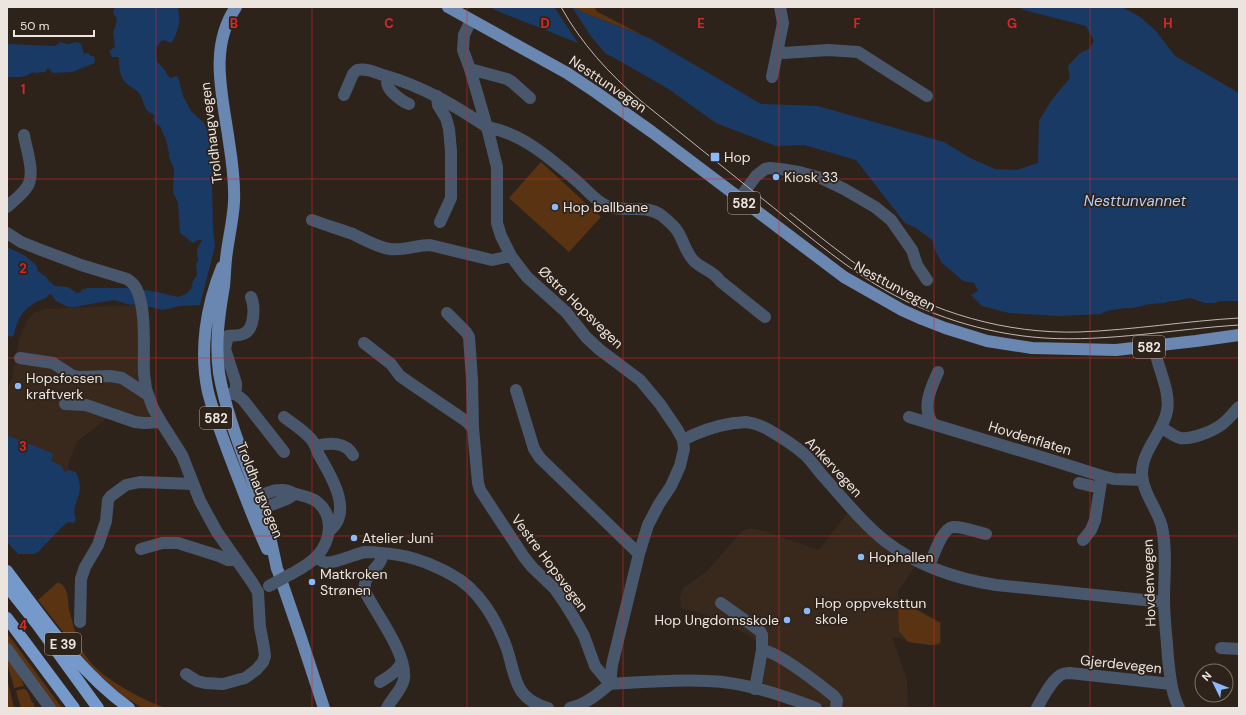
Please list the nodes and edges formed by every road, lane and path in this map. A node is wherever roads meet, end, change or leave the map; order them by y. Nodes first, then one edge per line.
1 (236, 7) edge
2 (449, 7) edge
3 (780, 7) edge
4 (471, 20) junction
5 (778, 49) junction
6 (470, 69) junction
7 (390, 77) junction
8 (772, 77) dead end
9 (344, 95) dead end
10 (437, 96) junction
11 (927, 96) dead end
12 (530, 98) dead end
13 (409, 104) dead end
14 (487, 126) junction
15 (24, 135) dead end
16 (739, 199) junction
17 (7, 207) edge
18 (312, 220) dead end
19 (440, 222) dead end
20 (7, 233) edge
21 (511, 256) junction
22 (226, 258) junction
23 (927, 280) dead end
24 (252, 297) dead end
25 (448, 313) dead end
26 (765, 317) dead end
27 (1239, 335) edge
28 (364, 343) dead end
29 (1154, 346) junction
30 (1058, 349) junction
31 (20, 358) dead end
32 (938, 372) dead end
33 (516, 390) dead end
34 (229, 394) junction
35 (148, 395) junction
36 (65, 404) dead end
37 (1239, 406) edge
38 (284, 417) dead end
39 (909, 417) dead end
40 (161, 422) junction
41 (933, 424) junction
42 (1161, 427) junction
43 (473, 428) junction
44 (683, 440) junction
45 (316, 446) junction
46 (284, 452) dead end
47 (353, 455) dead end
48 (1143, 480) junction
49 (1101, 482) junction
50 (1079, 483) dead end
51 (193, 484) junction
52 (256, 504) junction
53 (329, 531) junction
54 (986, 534) dead end
55 (1083, 540) dead end
56 (142, 549) dead end
57 (383, 553) junction
58 (639, 554) junction
59 (317, 556) junction
60 (237, 560) junction
61 (929, 566) junction
62 (7, 571) edge
63 (7, 586) edge
64 (264, 589) junction
65 (1164, 602) junction
66 (721, 603) dead end
67 (7, 618) edge
68 (80, 622) dead end
69 (1221, 648) dead end
70 (7, 649) edge
71 (1239, 649) edge
72 (762, 650) junction
73 (402, 662) junction
74 (186, 674) dead end
75 (380, 682) dead end
76 (610, 684) junction
77 (1171, 684) junction
78 (756, 689) junction
79 (791, 704) edge
80 (50, 708) edge
81 (74, 708) edge
82 (98, 708) edge
83 (129, 708) edge
84 (324, 708) edge
85 (387, 708) edge
86 (548, 708) edge
87 (570, 708) edge
88 (816, 708) edge
89 (836, 708) edge
90 (1037, 708) edge
91 (1179, 708) edge

1 - 22 main road, Troldhaugvegen / 582
2 - 4 main road, Nesttunvegen / 582
3 - 5 street
4 - 6 street, Østre Hopsvegen
4 - 16 main road, Nesttunvegen / 582
5 - 8 street
5 - 11 street
6 - 12 street
6 - 14 street, Østre Hopsvegen
7 - 9 street
7 - 10 street
7 - 13 street
10 - 14 street
10 - 19 street
14 - 21 street, Østre Hopsvegen
14 - 26 street
15 - 17 street
16 - 23 street, Nesttunvegen
16 - 30 main road, Nesttunvegen / 582
18 - 21 street
20 - 35 street
21 - 44 street, Østre Hopsvegen
22 - 34 main road, Troldhaugvegen / 582
22 - 52 main road, Troldhaugvegen / 582
24 - 34 street
25 - 43 street, Vestre Hopsvegen
27 - 29 main road, Nesttunvegen / 582
27 - 30 main road, Nesttunvegen / 582
28 - 43 street
29 - 30 main road, Nesttunvegen / 582
29 - 42 street, Hovdenvegen
31 - 35 street
32 - 41 street
33 - 58 street
34 - 46 street
34 - 52 main road, Troldhaugvegen / 582
35 - 40 street
36 - 40 street
37 - 42 street
38 - 45 street
39 - 41 street, Hovdenflaten
40 - 51 street
41 - 49 street, Hovdenflaten
42 - 48 street, Hovdenvegen
43 - 76 street, Vestre Hopsvegen
44 - 58 street
44 - 61 street, Ankervegen
45 - 47 street
45 - 53 street
48 - 49 street, Hovdenflaten
48 - 65 street, Hovdenvegen
49 - 50 street
49 - 55 street
51 - 60 street
51 - 68 street
52 - 53 street
52 - 84 main road, Troldhaugvegen / 582
53 - 59 street
54 - 61 street
56 - 60 street
57 - 59 street
57 - 73 street
57 - 86 street
58 - 76 street
59 - 64 street, bridge
60 - 64 street
61 - 65 street, Ankervegen
62 - 83 highway, E 39
63 - 82 highway, E 39
64 - 74 street
65 - 77 street, Hovdenvegen
66 - 72 street
67 - 81 highway, E 39
69 - 71 street
70 - 80 street
72 - 78 street
72 - 89 street
73 - 75 street
73 - 85 street
76 - 78 street
76 - 87 street
77 - 90 street, Gjerdevegen
77 - 91 street, Hovdenvegen
78 - 79 street
79 - 88 street

